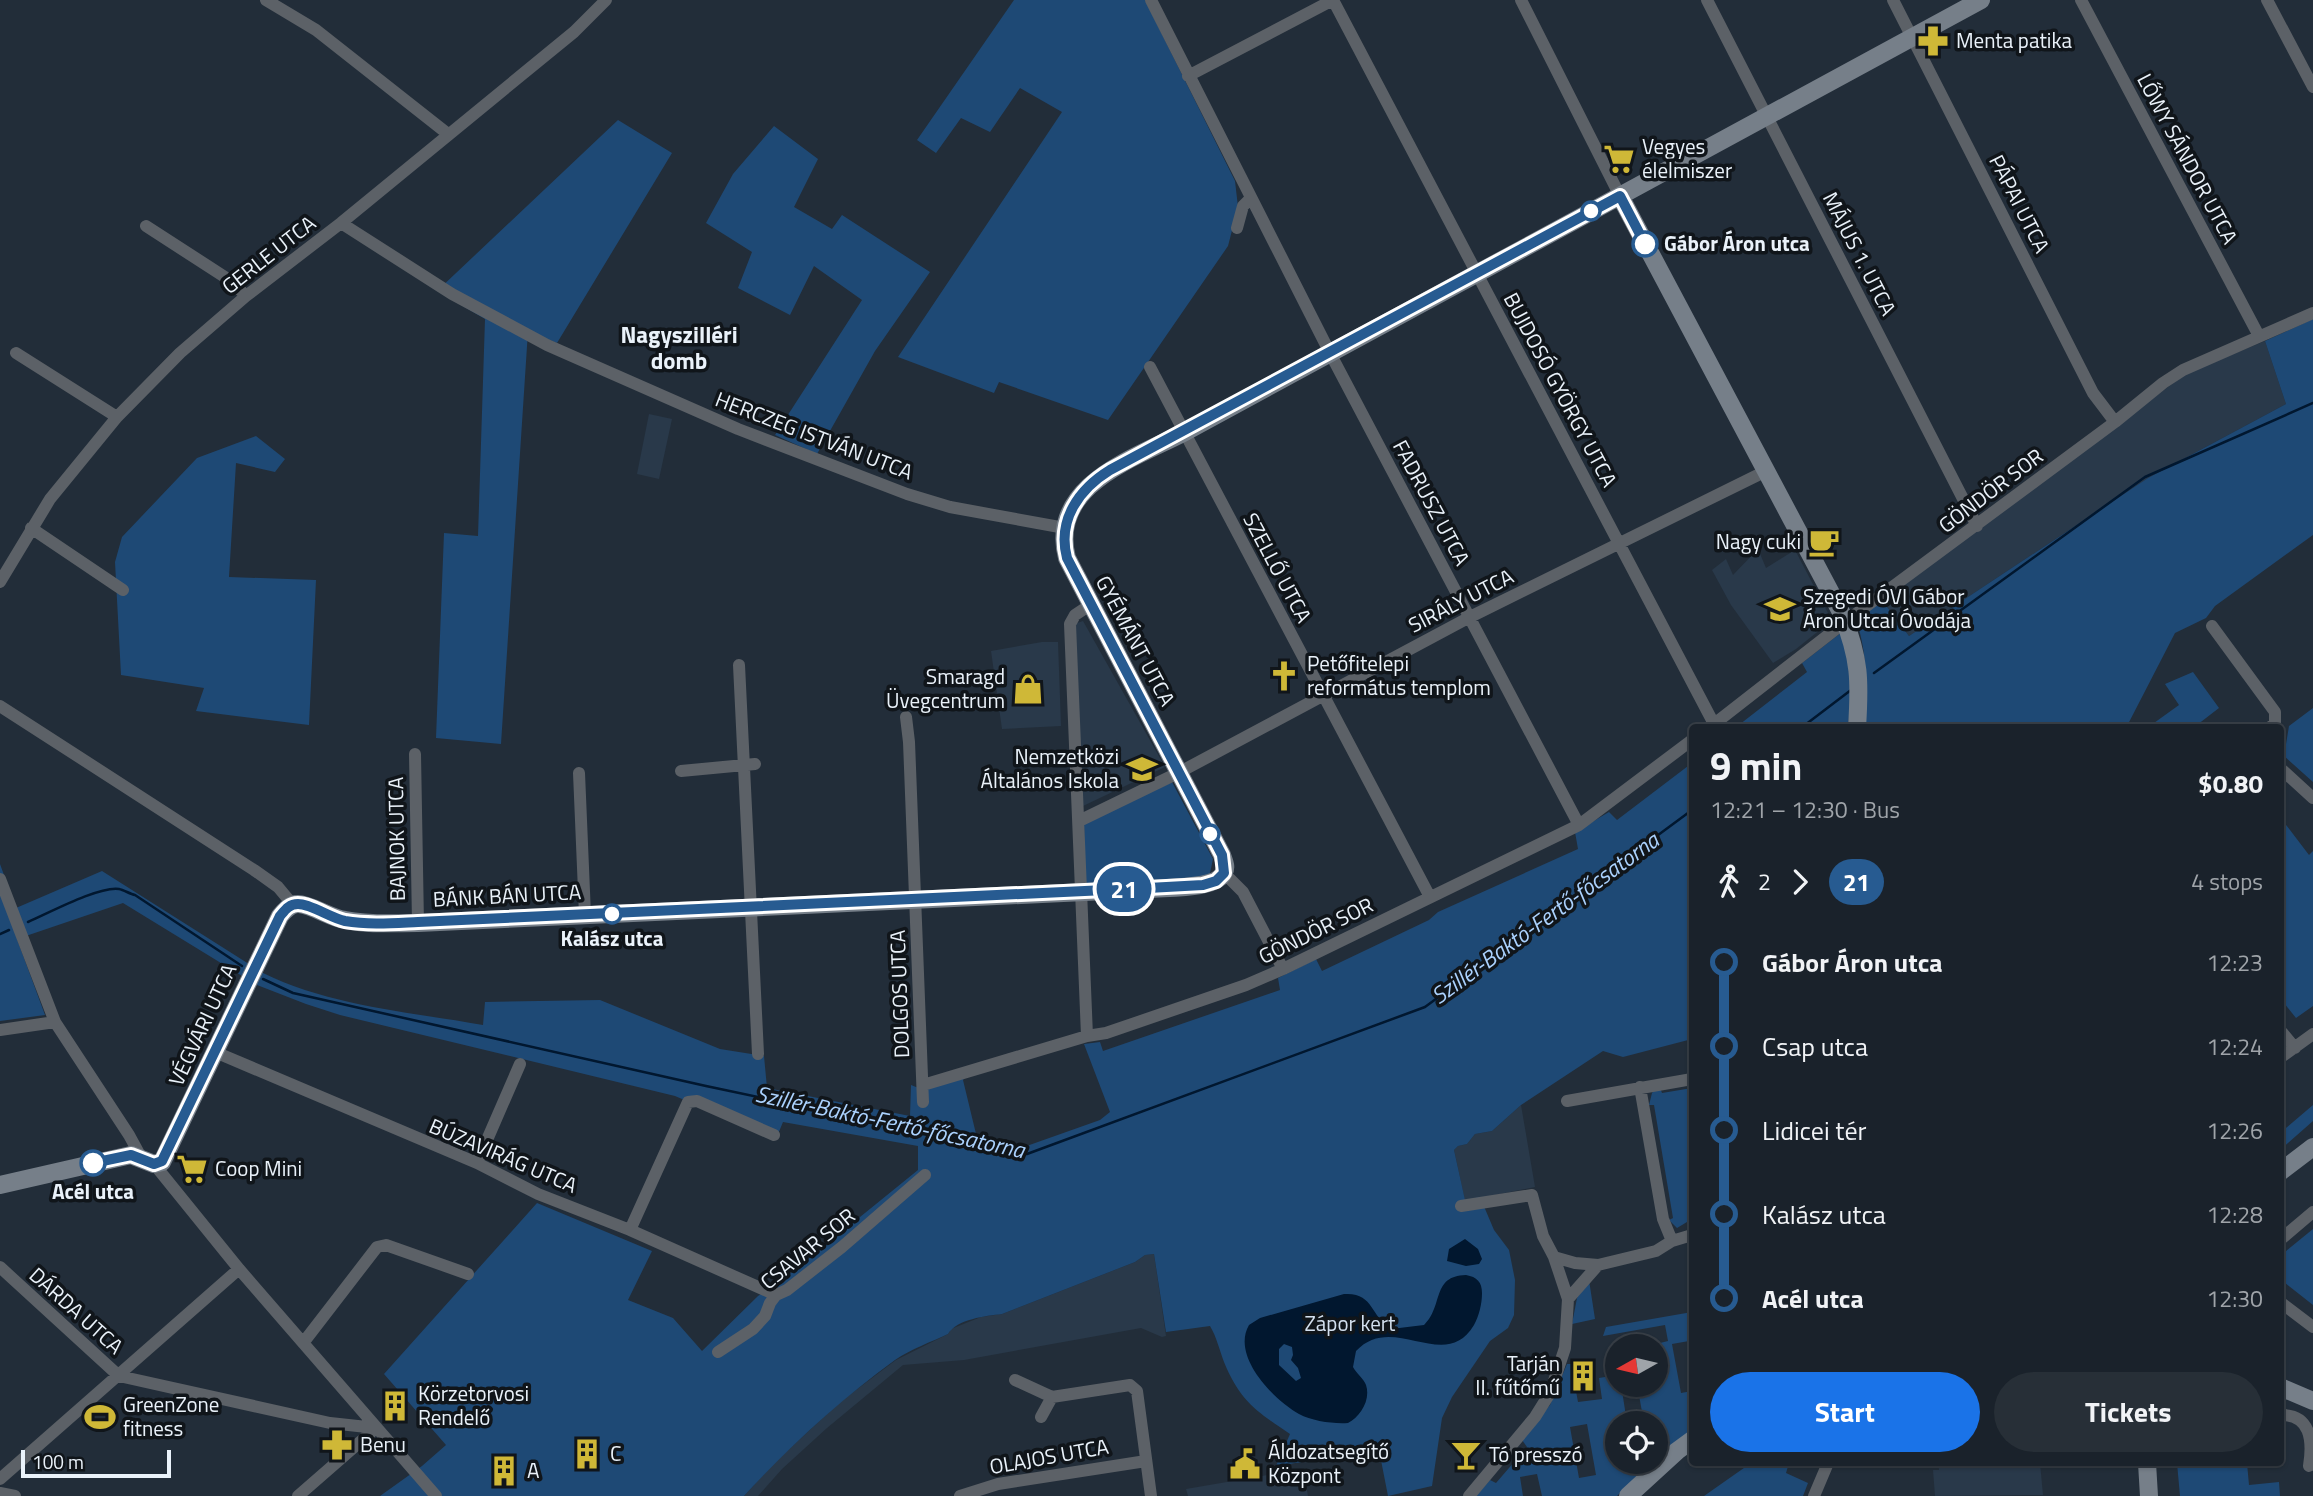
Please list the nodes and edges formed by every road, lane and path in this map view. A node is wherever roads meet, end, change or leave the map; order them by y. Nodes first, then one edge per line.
1 (267, 0) edge
2 (606, 0) edge
3 (1151, 0) edge
4 (1333, 0) edge
5 (1521, 0) edge
6 (1707, 0) edge
7 (1893, 0) edge
8 (1981, 0) edge
9 (2081, 0) edge
10 (2267, 0) edge
11 (1912, 37) junction
12 (1188, 76) junction
13 (2313, 86) edge
14 (1766, 116) junction
15 (449, 134) junction
16 (1620, 196) junction
17 (1250, 199) junction
18 (341, 223) junction
19 (146, 226) dead end
20 (1237, 228) dead end
21 (1476, 274) junction
22 (246, 296) junction
23 (2313, 313) edge
24 (2259, 336) junction
25 (16, 353) dead end
26 (1330, 353) junction
27 (1150, 368) dead end
28 (117, 417) junction
29 (2115, 422) junction
30 (1185, 432) junction
31 (1766, 471) junction
32 (1977, 526) junction
33 (1065, 527) junction
34 (31, 528) junction
35 (1619, 544) junction
36 (0, 582) edge
37 (123, 590) dead end
38 (1090, 605) junction
39 (1470, 617) junction
40 (1845, 622) junction
41 (2212, 626) dead end
42 (739, 665) dead end
43 (1322, 695) junction
44 (0, 706) edge
45 (905, 717) dead end
46 (1710, 724) edge
47 (1714, 724) edge
48 (1857, 724) edge
49 (2274, 724) edge
50 (1689, 742) edge
51 (415, 754) dead end
52 (750, 765) junction
53 (681, 771) dead end
54 (2284, 772) edge
55 (579, 773) dead end
56 (1178, 773) junction
57 (2313, 798) edge
58 (1079, 821) junction
59 (1580, 825) junction
60 (1224, 873) junction
61 (0, 879) edge
62 (1080, 891) junction
63 (1430, 897) junction
64 (916, 900) junction
65 (293, 905) junction
66 (752, 907) junction
67 (5, 908) edge
68 (585, 915) junction
69 (418, 922) junction
70 (1283, 969) junction
71 (55, 1021) junction
72 (0, 1030) edge
73 (2313, 1034) edge
74 (2284, 1035) edge
75 (1087, 1036) junction
76 (2295, 1048) junction
77 (215, 1052) junction
78 (758, 1054) dead end
79 (2284, 1055) edge
80 (520, 1065) dead end
81 (1689, 1079) edge
82 (923, 1085) junction
83 (1640, 1087) junction
84 (923, 1101) dead end
85 (1567, 1101) dead end
86 (774, 1135) dead end
87 (2313, 1147) edge
88 (148, 1161) junction
89 (477, 1163) junction
90 (2284, 1169) edge
91 (925, 1175) dead end
92 (0, 1185) edge
93 (1461, 1206) dead end
94 (2313, 1212) edge
95 (629, 1230) junction
96 (1689, 1236) edge
97 (2284, 1237) edge
98 (1672, 1241) junction
99 (1554, 1257) junction
100 (1598, 1265) junction
101 (0, 1267) edge
102 (239, 1269) junction
103 (468, 1274) dead end
104 (776, 1295) junction
105 (1568, 1299) junction
106 (2284, 1305) edge
107 (2313, 1326) edge
108 (303, 1343) junction
109 (718, 1352) dead end
110 (119, 1376) junction
111 (1015, 1380) dead end
112 (1052, 1397) junction
113 (2284, 1416) edge
114 (1041, 1417) dead end
115 (376, 1428) junction
116 (1689, 1442) edge
117 (1146, 1461) junction
118 (1827, 1466) edge
119 (2147, 1466) edge
120 (2309, 1466) dead end
121 (0, 1479) edge
122 (0, 1493) edge
123 (15, 1496) edge
124 (298, 1496) edge
125 (436, 1496) edge
126 (960, 1496) edge
127 (1151, 1496) edge
128 (1468, 1496) edge
129 (1628, 1496) edge
130 (1814, 1496) edge
131 (2149, 1496) edge

1 - 15 street
2 - 15 street, GERLE UTCA
3 - 12 street, FADRUSZ UTCA
4 - 12 street
4 - 21 street, BUJDOSÓ GYÖRGY UTCA
5 - 16 street
6 - 14 street, MÁJUS 1. UTCA
7 - 11 street, PÁPAI UTCA
8 - 11 street
9 - 24 street, LŐWY SÁNDOR UTCA
10 - 13 street
11 - 14 street
11 - 29 street, PÁPAI UTCA
12 - 17 street, FADRUSZ UTCA
14 - 16 street
14 - 32 street, MÁJUS 1. UTCA
15 - 18 street, GERLE UTCA
16 - 21 street
16 - 31 street
17 - 20 street
17 - 26 street, FADRUSZ UTCA
18 - 22 street, GERLE UTCA
18 - 33 street, HERCZEG ISTVÁN UTCA
19 - 22 street
21 - 26 street
21 - 35 street, BUJDOSÓ GYÖRGY UTCA
22 - 28 street, GERLE UTCA
23 - 24 street, GÖNDÖR SOR
24 - 29 street, GÖNDÖR SOR
25 - 28 street
26 - 30 street
26 - 39 street, FADRUSZ UTCA
27 - 30 street, SZELLŐ UTCA
28 - 34 street, GERLE UTCA
29 - 32 street, GÖNDÖR SOR
30 - 33 street
30 - 43 street, SZELLŐ UTCA
31 - 35 street, SIRÁLY UTCA
31 - 40 street
32 - 40 street, GÖNDÖR SOR
33 - 38 street, GYÉMÁNT UTCA
34 - 36 street, GERLE UTCA
34 - 37 street
35 - 39 street, SIRÁLY UTCA
35 - 46 street, BUJDOSÓ GYÖRGY UTCA
38 - 56 street, GYÉMÁNT UTCA
38 - 58 street
39 - 43 street, SIRÁLY UTCA
39 - 59 street, FADRUSZ UTCA
40 - 47 street, GÖNDÖR SOR
40 - 48 street
41 - 49 street
42 - 52 street
43 - 56 street, SIRÁLY UTCA
43 - 63 street, SZELLŐ UTCA
44 - 65 street, BÁNK BÁN UTCA
45 - 64 street, DOLGOS UTCA
50 - 59 street, GÖNDÖR SOR
51 - 69 street, BAJNOK UTCA
52 - 53 street
52 - 66 street
54 - 57 street
55 - 68 street
56 - 58 street, SIRÁLY UTCA
56 - 60 street, GYÉMÁNT UTCA
58 - 62 street
59 - 63 street, GÖNDÖR SOR
60 - 62 street, BÁNK BÁN UTCA
60 - 70 street
61 - 67 street
62 - 64 street, BÁNK BÁN UTCA
62 - 75 street
63 - 70 street, GÖNDÖR SOR
64 - 66 street, BÁNK BÁN UTCA
64 - 82 street, DOLGOS UTCA
65 - 69 street, BÁNK BÁN UTCA
65 - 77 street, VÉGVÁRI UTCA
66 - 68 street, BÁNK BÁN UTCA
66 - 78 street
67 - 71 street
68 - 69 street, BÁNK BÁN UTCA
70 - 75 street, GÖNDÖR SOR
71 - 72 street
71 - 88 street
73 - 76 street
74 - 76 street
75 - 82 street, GÖNDÖR SOR
76 - 79 street
77 - 88 street, VÉGVÁRI UTCA
77 - 89 street, BÚZAVIRÁG UTCA
80 - 89 street
81 - 83 street
82 - 84 street, DOLGOS UTCA
83 - 85 street
83 - 98 street
86 - 95 street
87 - 90 street
88 - 92 street
88 - 102 street
89 - 95 street, BÚZAVIRÁG UTCA
91 - 104 street, CSAVAR SOR
93 - 99 street
94 - 97 street
95 - 104 street, BÚZAVIRÁG UTCA
96 - 98 street
98 - 100 street
99 - 100 street
99 - 105 street
100 - 105 street
101 - 110 street, DÁRDA UTCA
102 - 108 street
102 - 110 street
103 - 108 street
104 - 109 street, CSAVAR SOR
105 - 128 street
106 - 107 street
108 - 115 street
110 - 115 street, DÁRDA UTCA
110 - 121 street
111 - 112 street
112 - 114 street
112 - 117 street
113 - 120 street
115 - 124 street
115 - 125 street
116 - 129 street
117 - 126 street, OLAJOS UTCA
117 - 127 street
118 - 130 street
119 - 131 street
122 - 123 street

